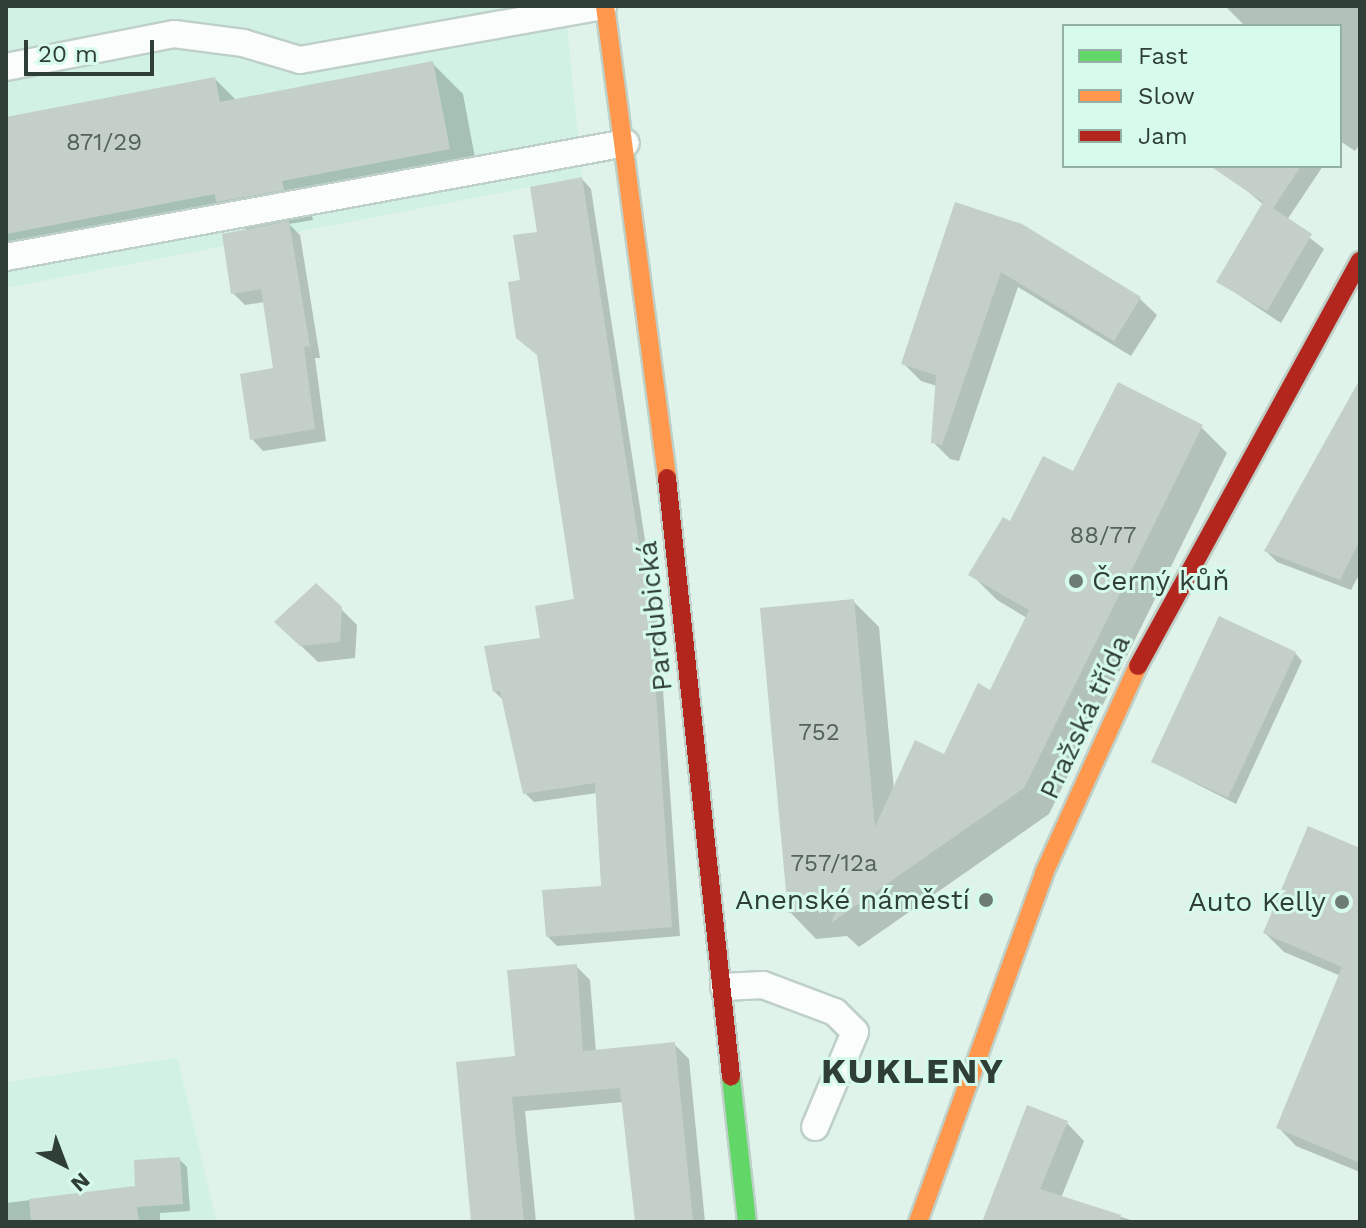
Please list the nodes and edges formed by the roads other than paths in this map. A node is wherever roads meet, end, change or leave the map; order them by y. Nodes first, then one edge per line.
1 (604, 6) edge
2 (6, 67) edge
3 (626, 143) junction
4 (6, 257) edge
5 (1360, 261) edge
6 (724, 987) junction
7 (815, 1127) dead end
8 (747, 1222) edge
9 (918, 1222) edge

1 - 2 lane
1 - 3 street, Pardubická
3 - 4 lane
3 - 6 street, Pardubická
5 - 9 street, Pražská třída
6 - 7 lane
6 - 8 street, Pardubická

